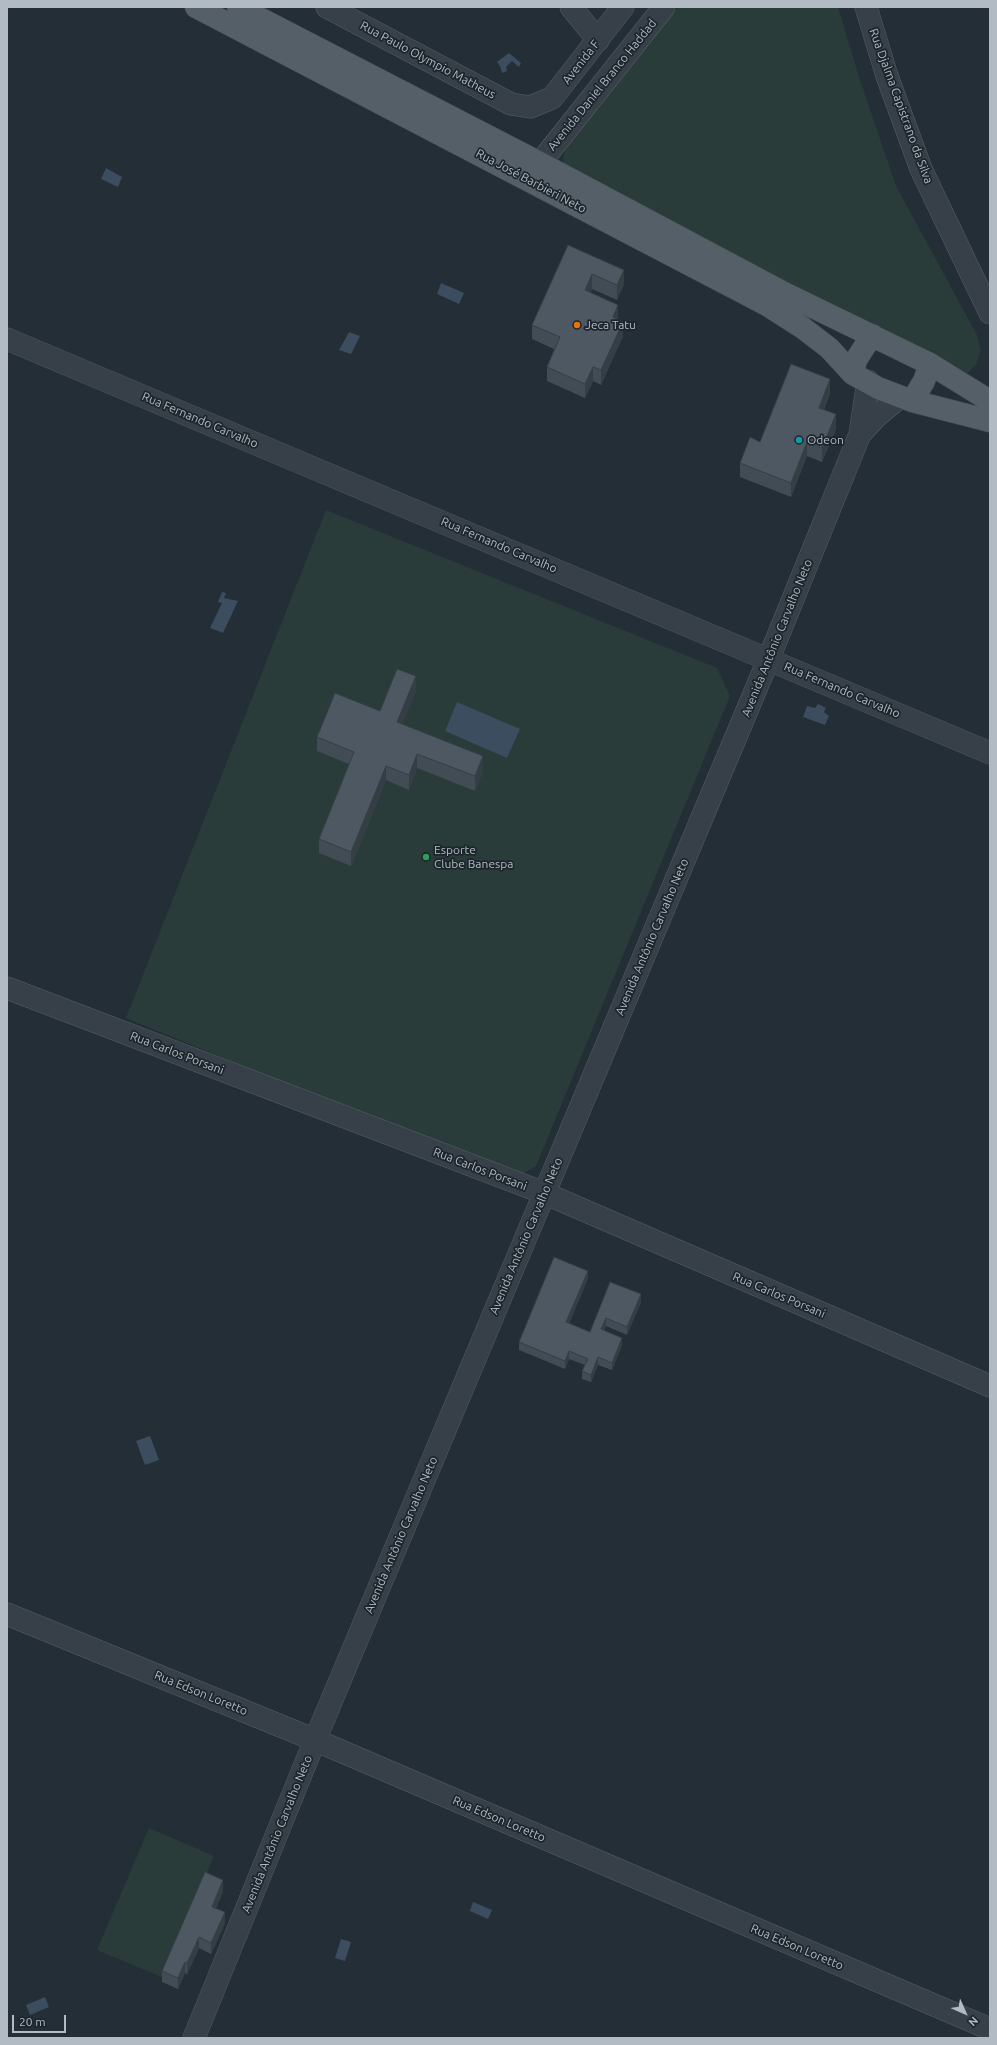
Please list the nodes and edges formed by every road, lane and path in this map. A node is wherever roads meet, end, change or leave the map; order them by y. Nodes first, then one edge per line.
1 (196, 7) edge
2 (238, 7) edge
3 (327, 7) edge
4 (571, 7) edge
5 (623, 7) edge
6 (664, 7) edge
7 (866, 7) edge
8 (598, 40) junction
9 (530, 107) joint
10 (540, 163) junction
11 (990, 313) edge
12 (872, 335) junction
13 (7, 339) edge
14 (930, 364) junction
15 (860, 377) junction
16 (906, 399) junction
17 (990, 401) edge
18 (990, 421) edge
19 (860, 434) junction
20 (769, 658) junction
21 (990, 753) edge
22 (7, 988) edge
23 (544, 1193) junction
24 (990, 1386) edge
25 (7, 1614) edge
26 (315, 1740) junction
27 (990, 2029) edge
28 (194, 2038) edge

1 - 15 main road, Rua José Barbieri Neto
2 - 10 main road, Rua José Barbieri Neto
3 - 9 street, Rua Paulo Olympio Matheus
4 - 8 street
5 - 8 street, Avenida F
6 - 10 street, Avenida Daniel Branco Haddad
7 - 11 street, Rua Djalma Capistrano da Silva
8 - 9 street, Avenida F
10 - 12 main road, Rua José Barbieri Neto
12 - 14 main road, Rua José Barbieri Neto
12 - 15 main road
13 - 20 street, Rua Fernando Carvalho
14 - 16 main road
14 - 17 main road
15 - 16 main road
15 - 19 street
16 - 18 main road
16 - 19 street
19 - 20 street, Avenida Antônio Carvalho Neto
20 - 21 street, Rua Fernando Carvalho
20 - 23 street, Avenida Antônio Carvalho Neto
22 - 23 street, Rua Carlos Porsani
23 - 24 street, Rua Carlos Porsani
23 - 26 street, Avenida Antônio Carvalho Neto
25 - 26 street, Rua Edson Loretto
26 - 27 street, Rua Edson Loretto
26 - 28 street, Avenida Antônio Carvalho Neto

